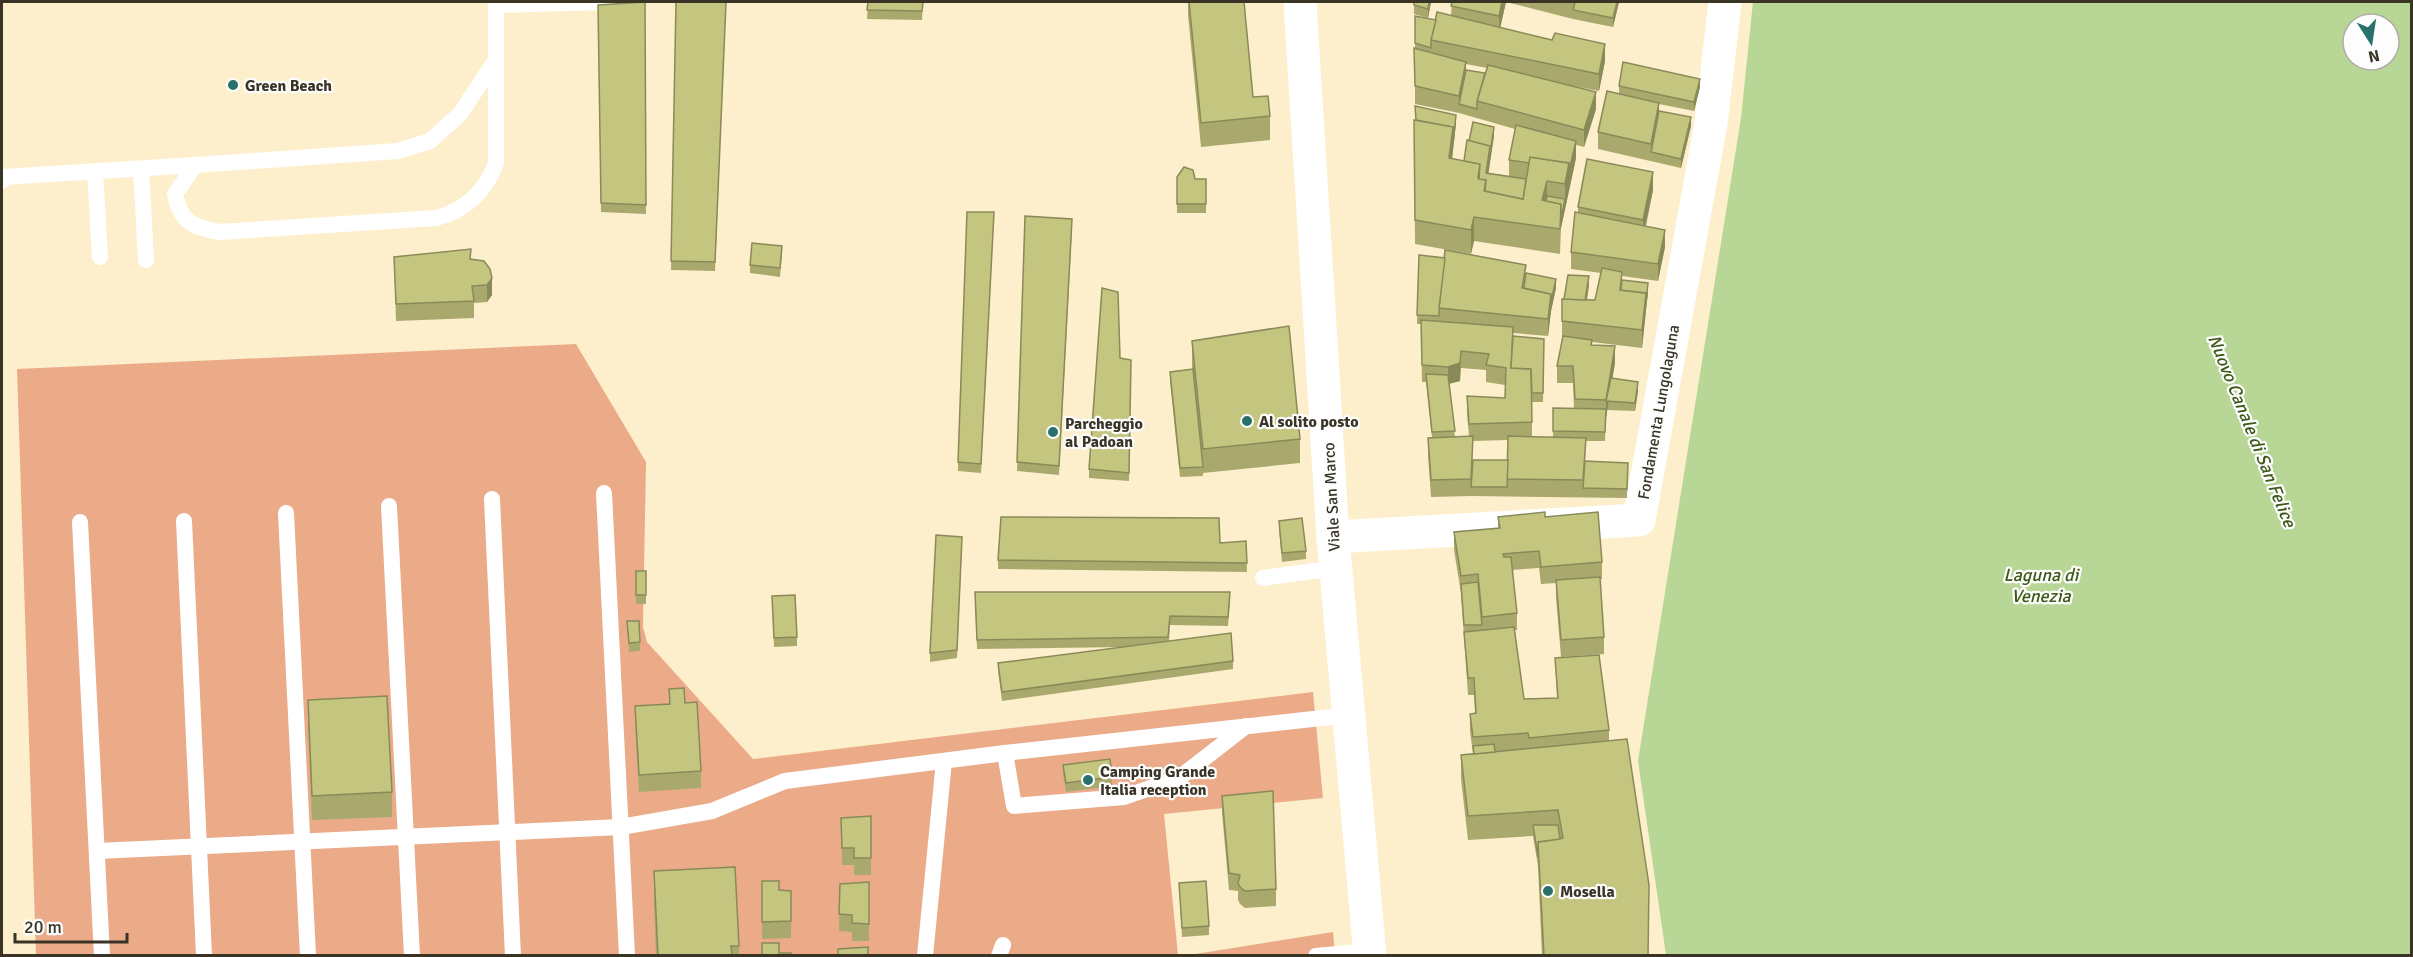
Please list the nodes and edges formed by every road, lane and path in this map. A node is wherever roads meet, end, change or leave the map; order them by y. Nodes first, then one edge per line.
1 (603, 2) edge
2 (1300, 2) edge
3 (1725, 2) edge
4 (496, 3) edge
5 (495, 61) junction
6 (195, 165) junction
7 (141, 169) junction
8 (95, 172) junction
9 (2, 181) edge
10 (100, 257) dead end
11 (146, 260) dead end
12 (604, 493) dead end
13 (492, 499) dead end
14 (389, 506) dead end
15 (286, 513) dead end
16 (184, 521) dead end
17 (80, 522) dead end
18 (1334, 553) junction
19 (1263, 578) dead end
20 (1349, 715) junction
21 (1248, 726) junction
22 (1005, 753) junction
23 (944, 761) junction
24 (621, 827) junction
25 (506, 834) junction
26 (406, 838) junction
27 (303, 843) junction
28 (199, 847) junction
29 (97, 851) junction
30 (1370, 953) edge
31 (102, 956) edge
32 (204, 956) edge
33 (308, 956) edge
34 (412, 956) edge
35 (513, 956) edge
36 (627, 956) edge
37 (925, 956) edge
38 (1316, 956) edge

1 - 4 lane
2 - 18 street, Viale San Marco
3 - 18 street, Fondamenta Lungolaguna
4 - 5 lane
5 - 6 lane
5 - 6 lane
6 - 7 lane
7 - 8 lane
7 - 11 lane
8 - 9 lane
8 - 10 lane
12 - 24 lane
13 - 25 lane
14 - 26 lane
15 - 27 lane
16 - 28 lane
17 - 29 lane
18 - 19 lane
18 - 20 street, Viale San Marco
20 - 21 lane
20 - 30 street, Viale San Marco
21 - 22 lane
21 - 22 lane
22 - 23 lane
23 - 24 lane
23 - 37 lane
24 - 25 lane
24 - 36 lane
25 - 26 lane
25 - 35 lane
26 - 27 lane
26 - 34 lane
27 - 28 lane
27 - 33 lane
28 - 29 lane
28 - 32 lane
29 - 31 lane
30 - 38 lane

